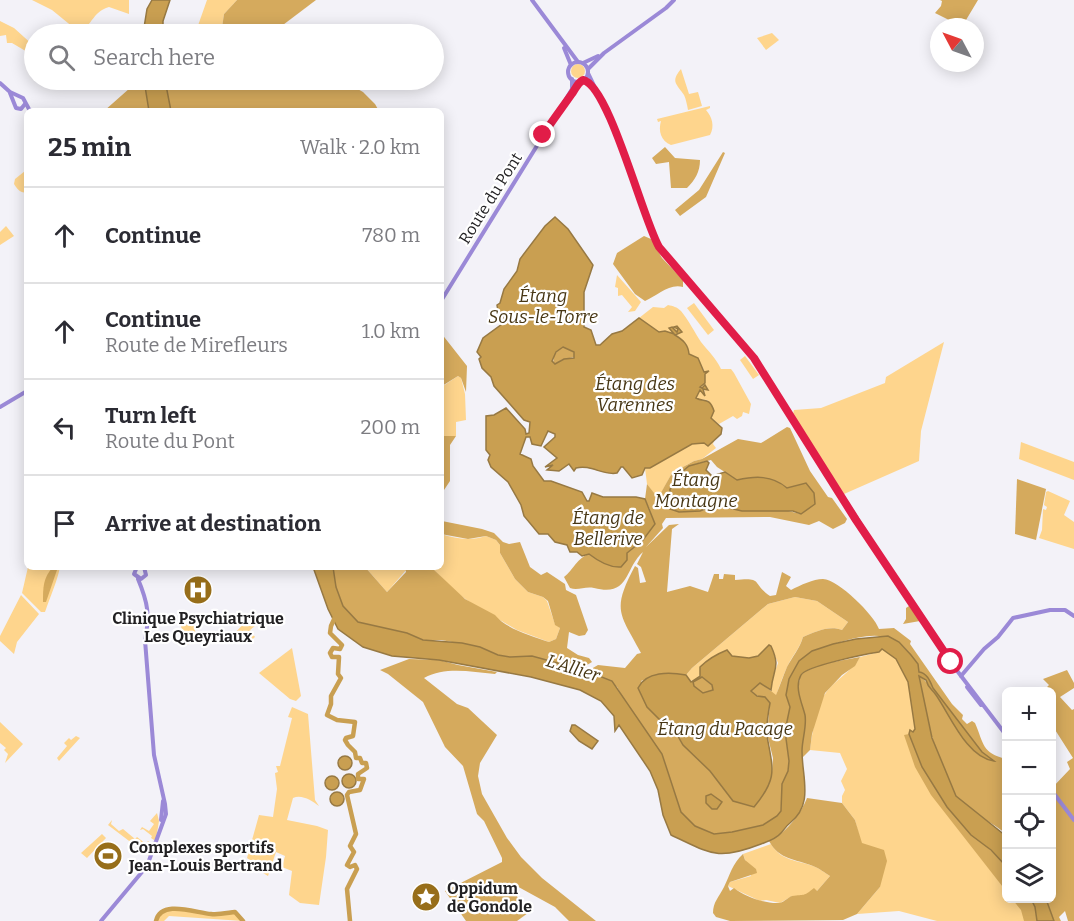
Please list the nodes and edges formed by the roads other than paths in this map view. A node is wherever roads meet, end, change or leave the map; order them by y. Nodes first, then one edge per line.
1 (532, 0) edge
2 (674, 0) edge
3 (557, 34) junction
4 (604, 53) junction
5 (580, 62) junction
6 (571, 65) junction
7 (588, 71) junction
8 (572, 79) junction
9 (581, 81) junction
10 (0, 83) edge
11 (596, 91) junction
12 (10, 92) junction
13 (18, 97) junction
14 (13, 101) junction
15 (24, 105) junction
16 (27, 108) edge
17 (560, 108) junction
18 (444, 296) edge
19 (24, 393) edge
20 (0, 407) edge
21 (136, 570) edge
22 (146, 570) edge
23 (141, 579) junction
24 (1074, 615) edge
25 (927, 625) junction
26 (959, 675) junction
27 (1002, 729) edge
28 (1055, 795) edge
29 (1074, 820) edge
30 (101, 921) edge

1 - 3 street
2 - 4 street
3 - 5 street
3 - 6 street
4 - 5 street
4 - 7 street
5 - 6 street
5 - 7 street
6 - 8 street
7 - 9 street
7 - 11 street
8 - 9 street
8 - 17 street, Route du Pont
9 - 11 street
9 - 17 street, Route du Pont
10 - 12 street
11 - 25 street
12 - 13 street
12 - 14 street
13 - 14 street
13 - 15 street
14 - 15 street
15 - 16 street
17 - 18 street, Route du Pont
19 - 20 street
21 - 23 street
22 - 23 street
23 - 30 street
24 - 26 street
25 - 26 street
25 - 26 street
26 - 27 street
28 - 29 street

